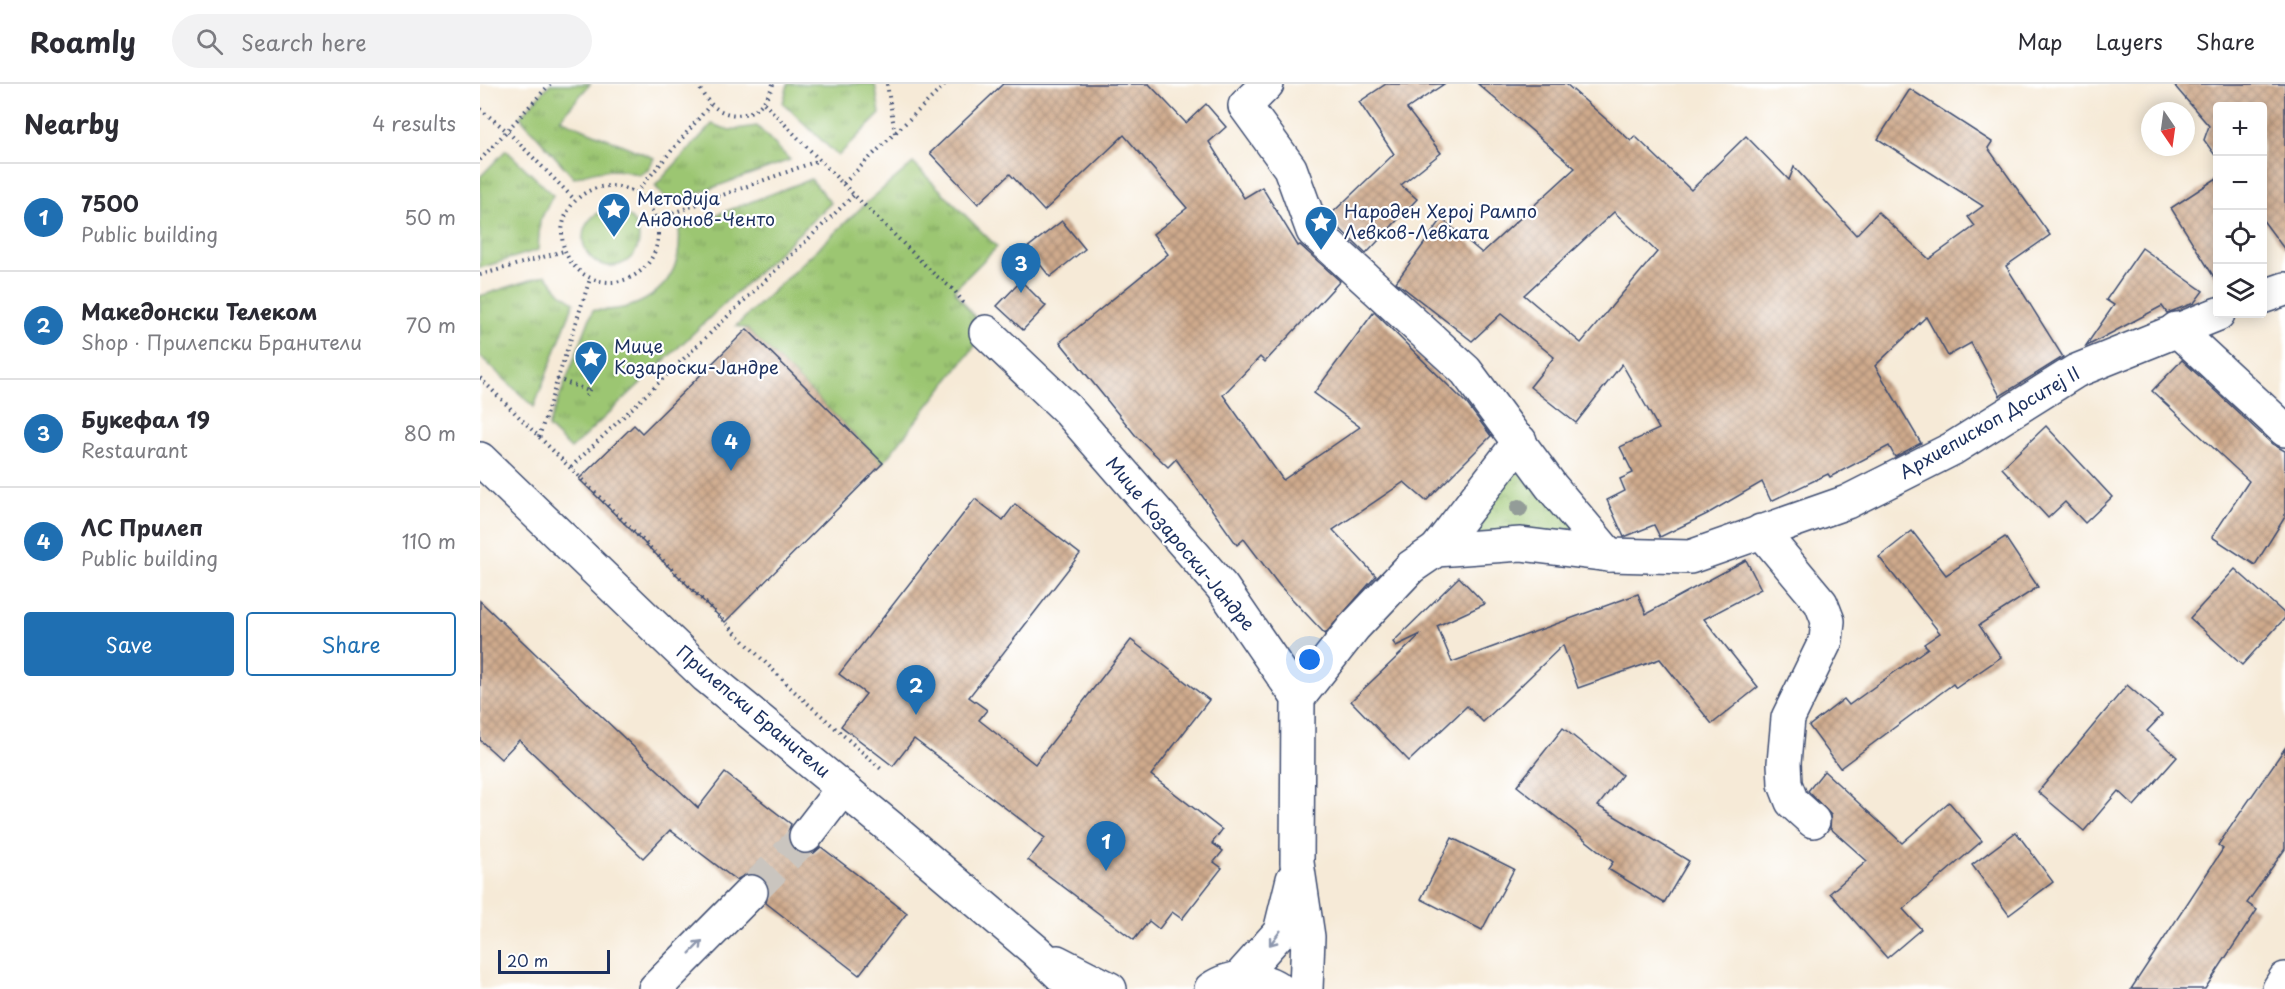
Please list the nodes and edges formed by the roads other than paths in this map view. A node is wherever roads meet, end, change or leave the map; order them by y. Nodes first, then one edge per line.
1 (1267, 84) edge
2 (2285, 289) edge
3 (2267, 295) edge
4 (2213, 316) edge
5 (2176, 329) junction
6 (986, 332) road end
7 (2285, 430) edge
8 (1520, 441) junction
9 (480, 459) edge
10 (1761, 531) junction
11 (1436, 550) junction
12 (1609, 555) junction
13 (1298, 698) junction
14 (843, 788) junction
15 (1813, 821) dead end
16 (806, 836) tunnel mouth
17 (1297, 863) junction
18 (751, 892) tunnel mouth
19 (1037, 952) junction
20 (2285, 979) edge
21 (1225, 984) edge
22 (655, 989) edge
23 (1075, 989) edge
24 (1110, 989) edge
25 (1279, 989) edge
26 (1306, 989) edge
27 (2279, 989) edge

1 - 8 street
2 - 3 street
4 - 5 street, Архиепископ Доситеј II
5 - 7 street
5 - 10 street, Архиепископ Доситеј II
6 - 13 street, Мице Козароски-Јандре
8 - 11 street
8 - 12 street
9 - 14 street, Прилепски Бранители
10 - 12 street, Архиепископ Доситеј II
10 - 15 street
11 - 12 street, Архиепископ Доситеј II
11 - 13 street
13 - 17 street
14 - 16 street
14 - 19 street, Прилепски Бранители
17 -> 21 street
17 - 26 street
22 -> 18 street
19 - 23 street, Прилепски Бранители
19 - 24 street, Прилепски Бранители
20 - 27 street
21 - 25 street

